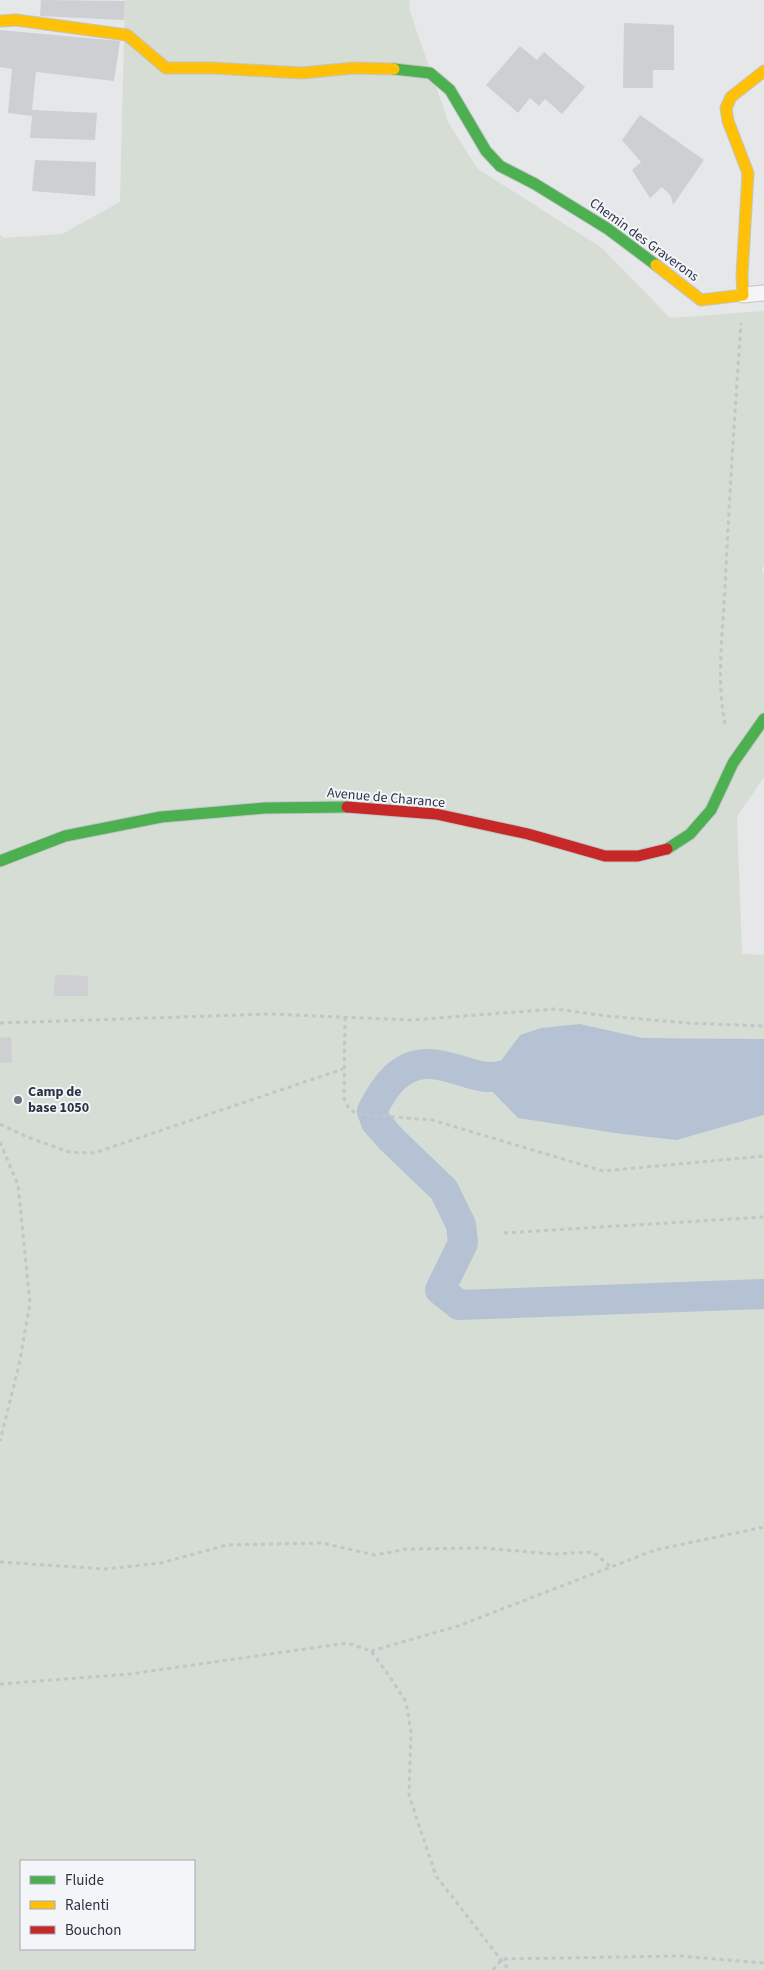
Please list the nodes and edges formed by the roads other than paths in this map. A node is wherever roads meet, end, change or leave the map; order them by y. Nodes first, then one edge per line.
1 (0, 21) edge
2 (764, 71) edge
3 (764, 293) edge
4 (742, 295) junction
5 (764, 719) edge
6 (0, 862) edge

1 - 4 street, Chemin des Graverons
2 - 4 street
3 - 4 lane
5 - 6 street, Avenue de Charance

